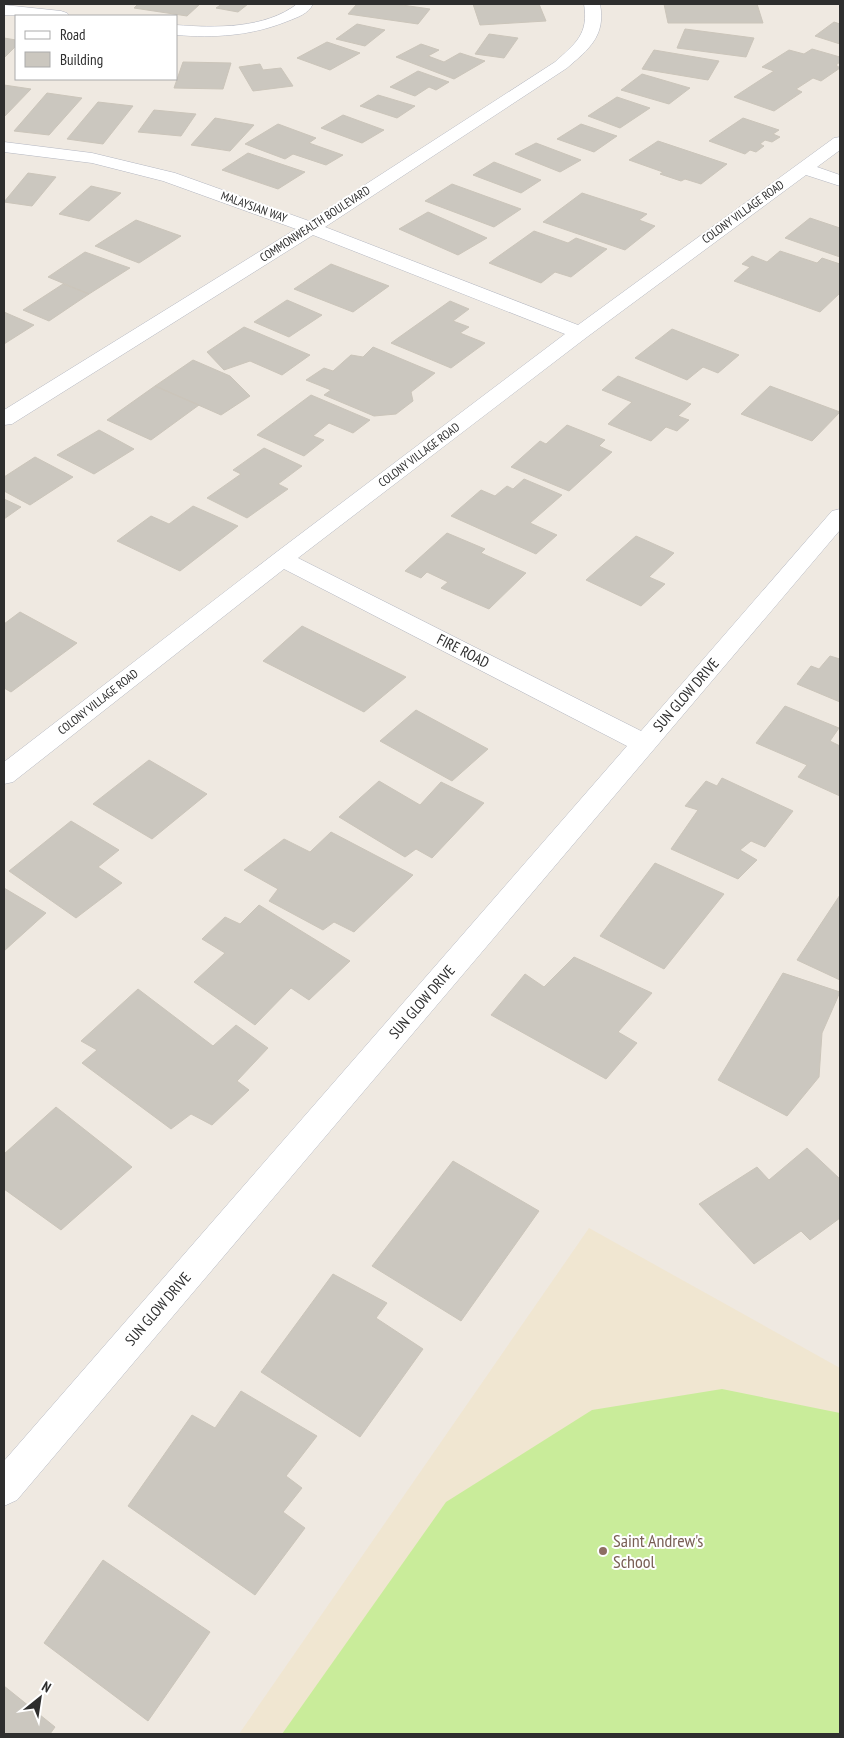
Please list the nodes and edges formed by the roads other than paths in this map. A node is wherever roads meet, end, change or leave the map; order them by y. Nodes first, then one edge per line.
1 (305, 4) edge
2 (592, 4) edge
3 (4, 10) edge
4 (51, 15) edge
5 (178, 30) edge
6 (840, 142) edge
7 (4, 148) edge
8 (803, 168) junction
9 (840, 181) edge
10 (311, 228) junction
11 (580, 333) junction
12 (4, 419) edge
13 (840, 516) edge
14 (282, 559) junction
15 (644, 744) junction
16 (4, 775) edge
17 (4, 1488) edge

1 - 5 street
2 - 10 street, COMMONWEALTH BOULEVARD
3 - 4 street
6 - 8 street, COLONY VILLAGE ROAD
7 - 10 street, MALAYSIAN WAY
8 - 9 street
8 - 11 street, COLONY VILLAGE ROAD
10 - 11 street, MALAYSIAN WAY
10 - 12 street, COMMONWEALTH BOULEVARD
11 - 14 street, COLONY VILLAGE ROAD
13 - 15 street, SUN GLOW DRIVE
14 - 15 street, FIRE ROAD
14 - 16 street, COLONY VILLAGE ROAD
15 - 17 street, SUN GLOW DRIVE

